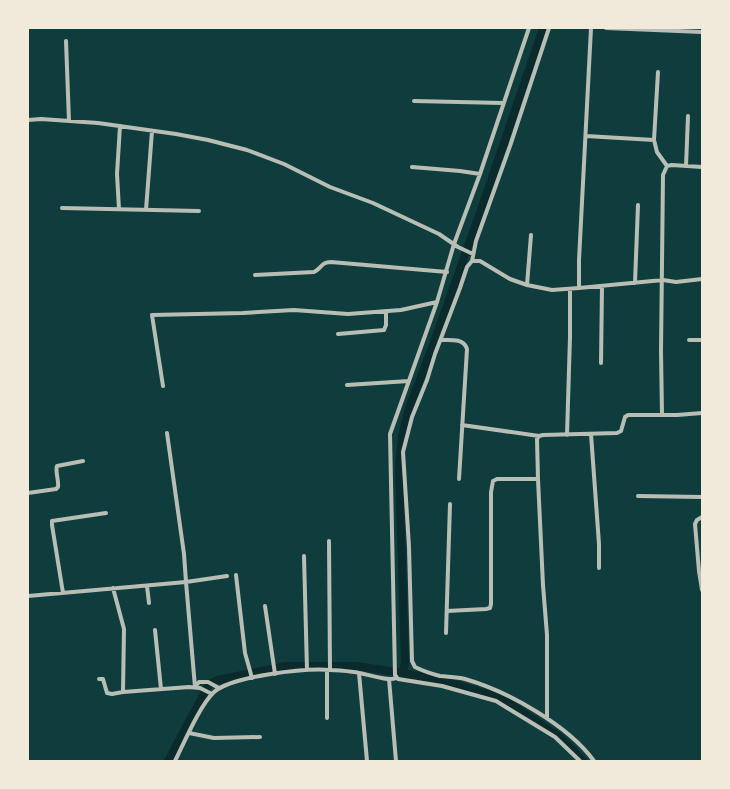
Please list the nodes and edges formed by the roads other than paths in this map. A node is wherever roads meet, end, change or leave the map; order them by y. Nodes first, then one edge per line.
1 (529, 28) edge
2 (549, 28) edge
3 (591, 28) edge
4 (606, 28) edge
5 (702, 32) edge
6 (66, 41) dead end
7 (658, 72) dead end
8 (414, 101) dead end
9 (503, 104) junction
10 (688, 116) dead end
11 (28, 120) edge
12 (69, 121) junction
13 (120, 126) junction
14 (152, 131) junction
15 (586, 136) junction
16 (654, 140) junction
17 (667, 166) junction
18 (686, 166) junction
19 (412, 167) dead end
20 (702, 167) edge
21 (480, 174) junction
22 (638, 205) dead end
23 (62, 208) dead end
24 (119, 209) junction
25 (146, 210) junction
26 (199, 211) dead end
27 (531, 235) dead end
28 (456, 245) junction
29 (473, 254) junction
30 (472, 260) junction
31 (447, 272) junction
32 (255, 275) dead end
33 (702, 279) edge
34 (662, 280) junction
35 (635, 283) junction
36 (527, 285) junction
37 (602, 286) junction
38 (579, 288) junction
39 (570, 289) junction
40 (437, 302) junction
41 (386, 311) junction
42 (338, 334) dead end
43 (441, 340) junction
44 (689, 340) dead end
45 (702, 340) edge
46 (600, 363) dead end
47 (409, 381) junction
48 (347, 385) dead end
49 (164, 386) dead end
50 (702, 413) edge
51 (662, 415) junction
52 (462, 426) junction
53 (167, 433) dead end
54 (567, 434) junction
55 (591, 434) junction
56 (539, 436) junction
57 (83, 461) dead end
58 (538, 478) junction
59 (459, 479) dead end
60 (28, 493) edge
61 (638, 496) dead end
62 (702, 497) edge
63 (450, 504) dead end
64 (106, 513) dead end
65 (702, 517) edge
66 (328, 540) dead end
67 (304, 556) dead end
68 (599, 568) dead end
69 (227, 576) dead end
70 (236, 576) dead end
71 (186, 582) junction
72 (147, 586) junction
73 (113, 588) junction
74 (702, 590) edge
75 (63, 593) junction
76 (28, 596) edge
77 (149, 603) dead end
78 (265, 606) dead end
79 (447, 611) junction
80 (155, 630) dead end
81 (446, 634) dead end
82 (329, 667) junction
83 (307, 669) junction
84 (275, 672) junction
85 (359, 673) junction
86 (251, 674) junction
87 (395, 676) junction
88 (99, 679) dead end
89 (389, 679) junction
90 (161, 688) junction
91 (197, 688) junction
92 (219, 688) junction
93 (123, 692) junction
94 (211, 693) junction
95 (327, 718) dead end
96 (546, 718) junction
97 (189, 732) junction
98 (260, 737) dead end
99 (174, 761) edge
100 (367, 761) edge
101 (396, 761) edge
102 (580, 761) edge
103 (594, 761) edge

1 - 9 street
2 - 29 street
3 - 15 street
4 - 5 street
6 - 12 street
7 - 16 street
8 - 9 street
9 - 21 street
10 - 18 street
11 - 12 street
12 - 13 street
13 - 14 street
13 - 24 street
14 - 25 street
14 - 28 street
15 - 16 street
15 - 38 street
16 - 17 street
17 - 18 street
17 - 34 street
18 - 20 street
19 - 21 street
21 - 28 street
22 - 35 street
23 - 24 street
24 - 25 street
25 - 26 street
27 - 36 street
28 - 29 street
28 - 31 street
29 - 30 street
30 - 36 street
30 - 43 street
31 - 32 street
31 - 40 street
33 - 34 street
34 - 35 street
34 - 51 street
35 - 37 street
36 - 39 street
37 - 38 street
37 - 46 street
38 - 39 street
39 - 54 street
40 - 41 street
40 - 47 street
41 - 42 street
41 - 49 street
43 - 52 street
43 - 96 street
44 - 45 street
47 - 48 street
47 - 87 street
50 - 51 street
51 - 55 street
52 - 56 street
52 - 59 street
53 - 71 street
54 - 55 street
54 - 56 street
55 - 68 street
56 - 58 street
57 - 60 street
58 - 79 street
58 - 96 street
61 - 62 street
63 - 79 street
64 - 75 street
65 - 74 street
66 - 82 street
67 - 83 street
69 - 71 street
70 - 86 street
71 - 72 street
71 - 91 street
72 - 73 street
72 - 77 street
73 - 75 street
73 - 93 street
75 - 76 street
78 - 84 street
79 - 81 street
80 - 90 street
82 - 83 street
82 - 85 street
82 - 95 street
83 - 84 street
84 - 86 street
85 - 89 street
85 - 100 street
86 - 92 street
87 - 89 street
87 - 102 street
88 - 93 street
89 - 101 street
90 - 91 street
90 - 93 street
91 - 92 street
91 - 94 street
92 - 94 street
94 - 97 street
96 - 103 street
97 - 98 street
97 - 99 street

